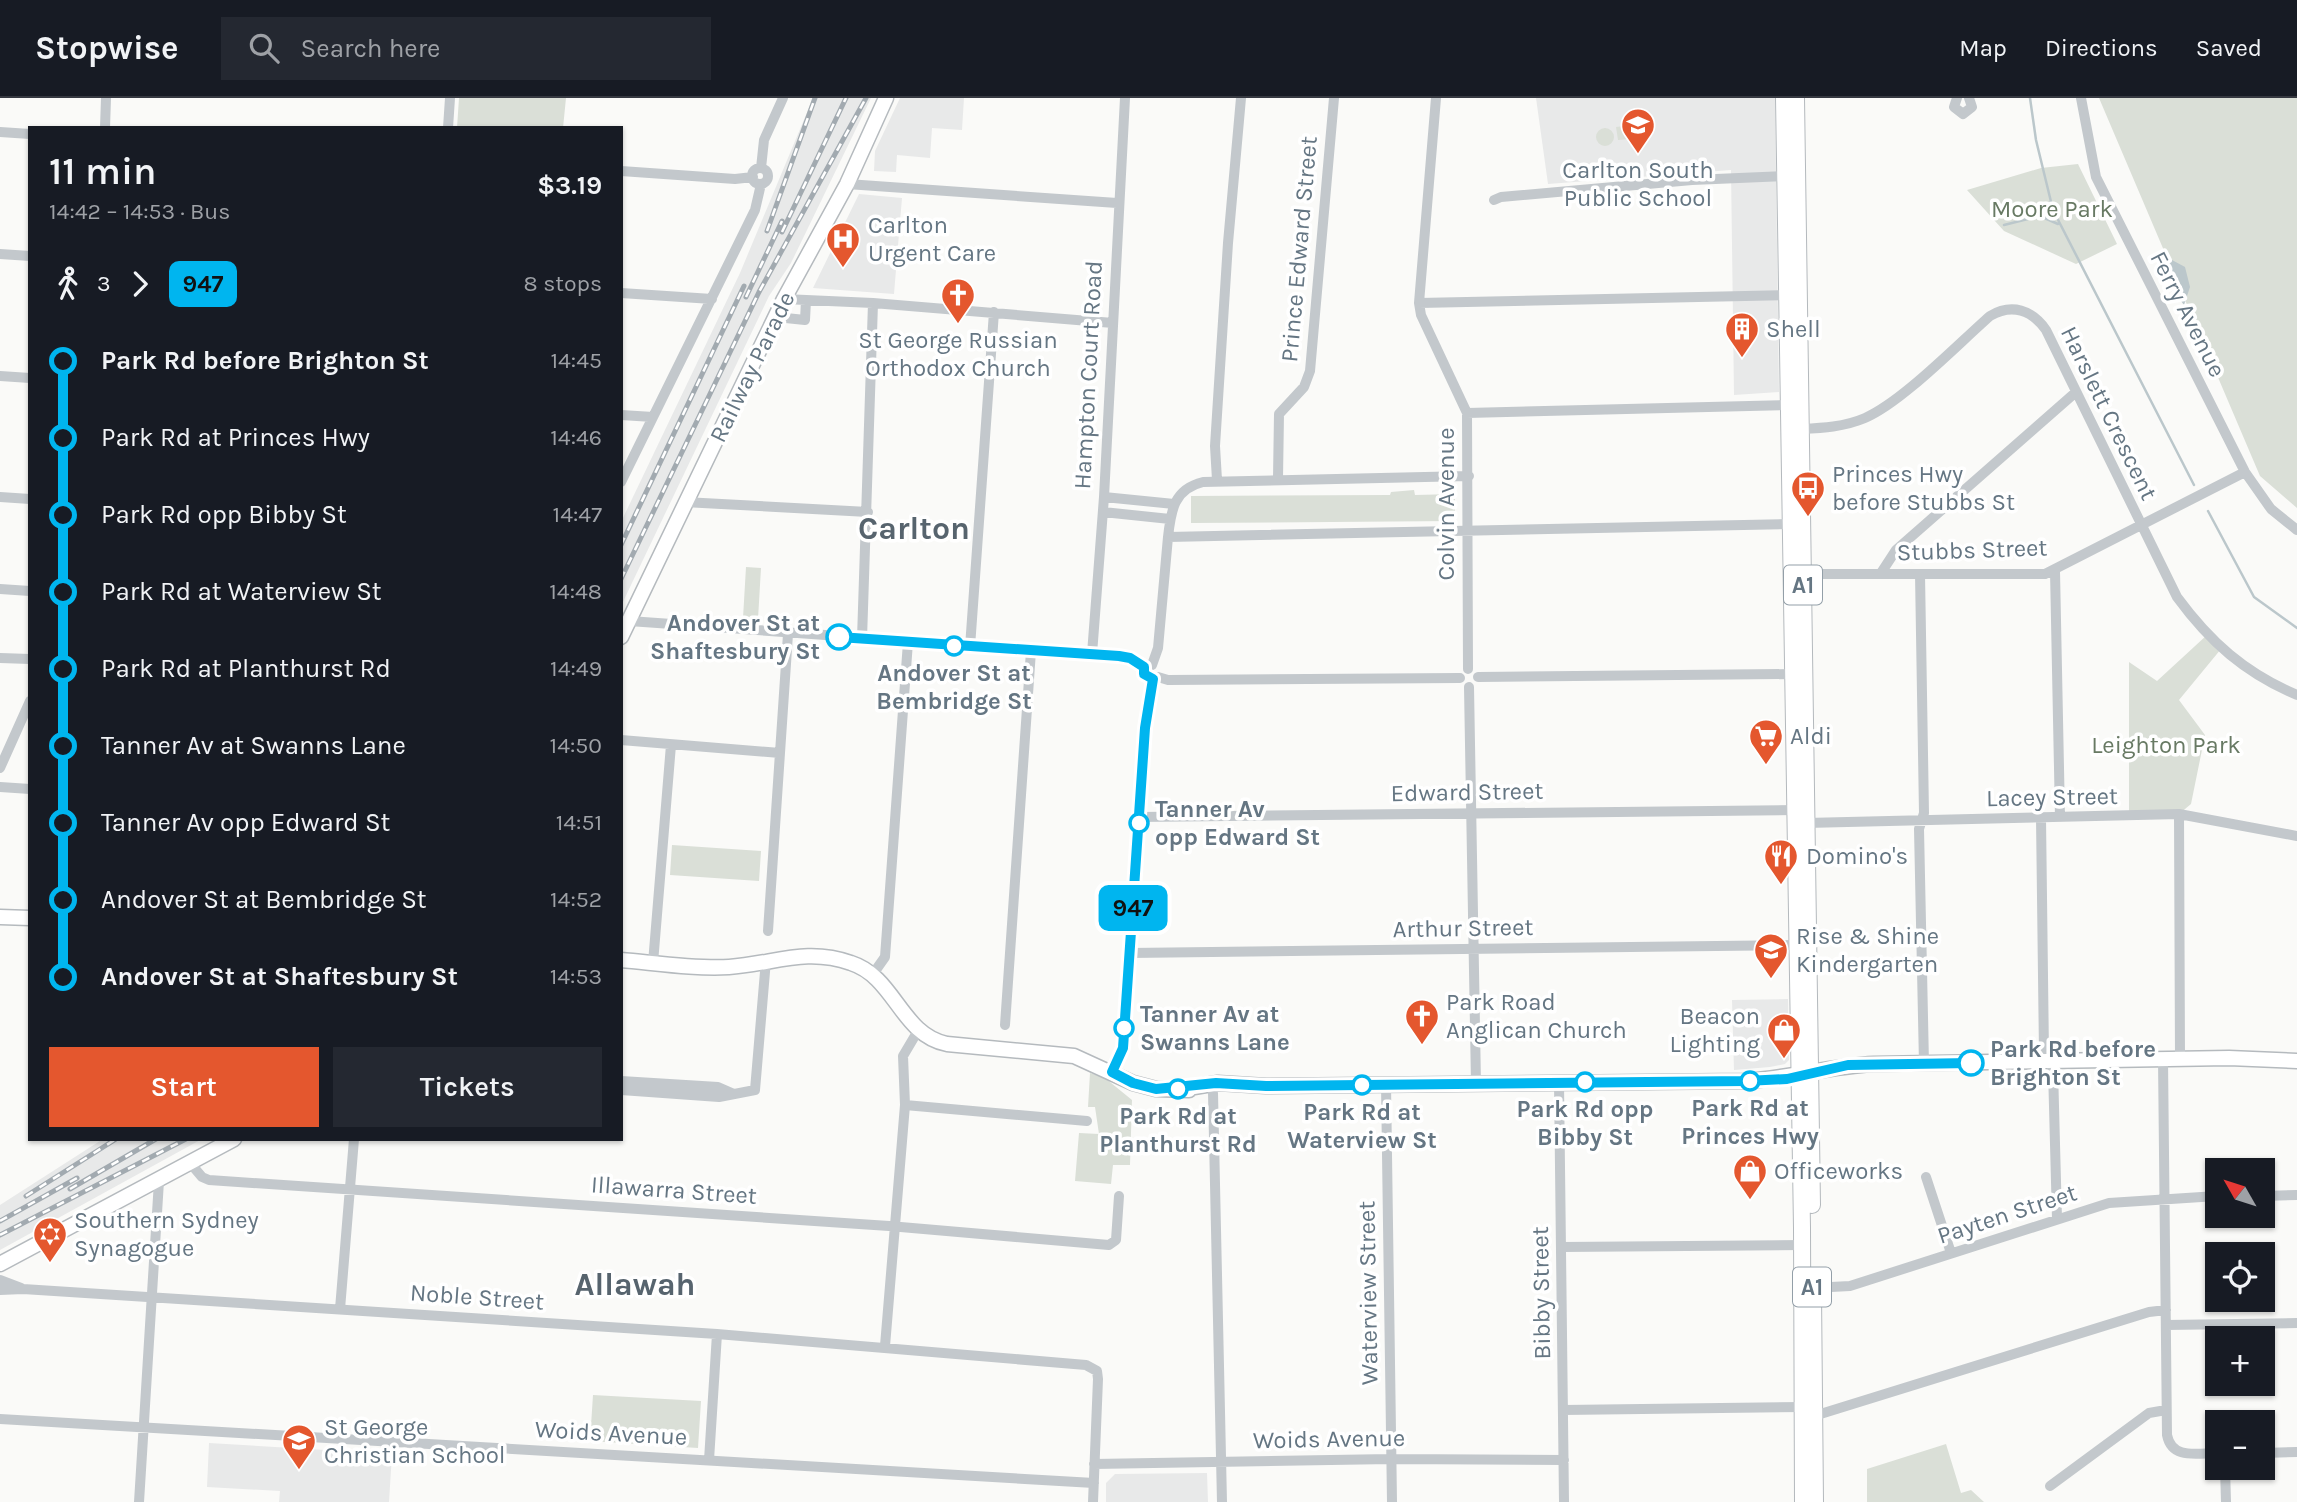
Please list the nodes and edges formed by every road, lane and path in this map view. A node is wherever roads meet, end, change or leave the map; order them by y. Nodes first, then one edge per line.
1 (106, 98) edge
2 (450, 98) edge
3 (783, 98) edge
4 (886, 98) edge
5 (1125, 98) edge
6 (1241, 98) edge
7 (1334, 98) edge
8 (1436, 98) edge
9 (1784, 98) edge
10 (1796, 98) edge
11 (1957, 98) edge
12 (1969, 98) edge
13 (2081, 98) edge
14 (105, 126) edge
15 (448, 126) edge
16 (0, 132) edge
17 (28, 134) edge
18 (623, 172) edge
19 (1786, 176) junction
20 (757, 180) junction
21 (847, 184) junction
22 (1494, 200) dead end
23 (1117, 203) junction
24 (0, 254) edge
25 (28, 256) edge
26 (623, 293) edge
27 (1787, 295) junction
28 (712, 299) junction
29 (784, 299) junction
30 (806, 300) junction
31 (873, 303) junction
32 (1419, 303) junction
33 (994, 313) junction
34 (776, 317) junction
35 (1113, 323) junction
36 (0, 376) edge
37 (28, 378) edge
38 (2076, 392) junction
39 (1789, 405) junction
40 (1467, 413) junction
41 (623, 415) edge
42 (653, 417) junction
43 (1801, 429) junction
44 (2245, 472) junction
45 (1469, 476) junction
46 (623, 478) edge
47 (1278, 478) junction
48 (1217, 480) junction
49 (0, 497) edge
50 (1104, 497) junction
51 (28, 499) edge
52 (684, 502) junction
53 (1174, 503) junction
54 (868, 512) junction
55 (1102, 512) junction
56 (1170, 519) junction
57 (1791, 524) junction
58 (2141, 525) junction
59 (2297, 530) edge
60 (1467, 533) junction
61 (1168, 537) junction
62 (2055, 571) junction
63 (1881, 573) junction
64 (1802, 574) junction
65 (1920, 575) junction
66 (0, 590) edge
67 (28, 591) edge
68 (629, 621) junction
69 (623, 634) edge
70 (788, 634) junction
71 (862, 639) junction
72 (908, 642) junction
73 (970, 647) junction
74 (1031, 651) junction
75 (1092, 654) junction
76 (0, 658) edge
77 (28, 659) edge
78 (1148, 666) junction
79 (1464, 673) junction
80 (1793, 674) junction
81 (1478, 677) junction
82 (1155, 678) junction
83 (1469, 687) junction
84 (2297, 695) edge
85 (28, 705) edge
86 (623, 740) edge
87 (671, 745) junction
88 (779, 753) junction
89 (0, 768) edge
90 (0, 787) edge
91 (28, 789) edge
92 (1795, 810) junction
93 (1472, 813) junction
94 (2179, 814) junction
95 (1140, 817) junction
96 (2060, 817) junction
97 (2041, 818) junction
98 (1922, 821) junction
99 (1806, 823) junction
100 (2297, 836) edge
101 (0, 917) edge
102 (28, 918) edge
103 (768, 930) dead end
104 (1797, 944) junction
105 (1473, 949) junction
106 (1130, 953) junction
107 (623, 960) edge
108 (766, 960) junction
109 (653, 962) junction
110 (873, 974) junction
111 (1005, 1025) dead end
112 (919, 1029) junction
113 (2180, 1058) junction
114 (2163, 1059) junction
115 (2049, 1062) junction
116 (2297, 1062) edge
117 (1924, 1064) junction
118 (1112, 1072) junction
119 (1804, 1074) junction
120 (623, 1080) edge
121 (1559, 1083) junction
122 (1386, 1084) junction
123 (1475, 1084) junction
124 (623, 1090) edge
125 (1217, 1090) junction
126 (734, 1094) junction
127 (905, 1105) junction
128 (1087, 1121) dead end
129 (231, 1141) edge
130 (354, 1141) edge
131 (191, 1164) junction
132 (1926, 1177) dead end
133 (159, 1181) junction
134 (350, 1189) junction
135 (2275, 1195) edge
136 (2297, 1195) edge
137 (1119, 1196) dead end
138 (2205, 1196) edge
139 (2165, 1198) junction
140 (2057, 1219) junction
141 (896, 1227) junction
142 (1802, 1245) junction
143 (1562, 1247) junction
144 (1951, 1254) junction
145 (0, 1264) edge
146 (0, 1280) edge
147 (1812, 1288) junction
148 (23, 1289) junction
149 (0, 1290) edge
150 (150, 1296) junction
151 (340, 1309) junction
152 (2166, 1310) junction
153 (2297, 1322) edge
154 (2166, 1325) junction
155 (717, 1334) junction
156 (885, 1346) junction
157 (1563, 1410) junction
158 (2166, 1410) junction
159 (1808, 1412) junction
160 (0, 1419) edge
161 (144, 1427) junction
162 (2297, 1452) edge
163 (2205, 1453) edge
164 (2275, 1453) edge
165 (1391, 1458) junction
166 (709, 1460) junction
167 (1564, 1460) junction
168 (1222, 1461) junction
169 (1094, 1464) junction
170 (2225, 1480) edge
171 (1094, 1483) junction
172 (2050, 1486) dead end
173 (139, 1502) edge
174 (1093, 1502) edge
175 (1222, 1502) edge
176 (1392, 1502) edge
177 (1564, 1502) edge
178 (1803, 1502) edge
179 (1815, 1502) edge
180 (2226, 1502) edge

1 - 14 street
2 - 15 street
3 - 20 street
4 - 21 main road, Railway Parade
5 - 23 street, Hampton Court Road
6 - 48 street
7 - 47 street, Prince Edward Street
8 - 32 street, Colvin Avenue
9 - 19 highway, A1
10 - 43 highway, A1
11 - 12 street
13 - 44 street, Ferry Avenue
16 - 17 street
18 - 20 street
19 - 22 street
19 - 27 highway, A1
20 - 28 street
21 - 23 street
21 - 29 main road, Railway Parade
23 - 35 street, Hampton Court Road
24 - 25 street
26 - 28 street
27 - 32 street
27 - 39 highway, A1
28 - 42 street
29 - 30 street
29 - 34 main road, Railway Parade
30 - 31 street
30 - 34 street
31 - 33 street
31 - 54 street
32 - 40 street, Colvin Avenue
33 - 35 street
33 - 73 street
34 - 52 main road, Railway Parade
35 - 50 street, Hampton Court Road
36 - 37 street
38 - 43 street, Harslett Crescent
38 - 58 street, Harslett Crescent
38 - 63 street
39 - 40 street
39 - 57 highway, A1
40 - 45 street, Colvin Avenue
41 - 42 street
42 - 46 street
43 - 64 highway, A1
44 - 58 street, Stubbs Street
44 - 59 street, Ferry Avenue
45 - 47 street
45 - 60 street, Colvin Avenue
47 - 48 street
48 - 53 street
49 - 51 street
50 - 53 street
50 - 55 street, Hampton Court Road
52 - 54 street
52 - 68 main road, Railway Parade
53 - 56 street
54 - 71 street
55 - 56 street
55 - 75 street, Hampton Court Road
56 - 61 street
57 - 60 street
57 - 80 highway, A1
58 - 62 street, Stubbs Street
58 - 84 street, Harslett Crescent
60 - 61 street
60 - 79 street, Colvin Avenue
61 - 78 street
62 - 65 street, Stubbs Street
62 - 96 street
63 - 64 street, Stubbs Street
63 - 65 street, Stubbs Street
64 - 99 highway, A1
65 - 98 street
66 - 67 street
68 - 69 main road, Railway Parade
68 - 70 street
70 - 71 street
70 - 88 street
71 - 72 street
72 - 73 street
72 - 110 street
73 - 74 street
74 - 75 street
74 - 111 street
75 - 78 street
76 - 77 street
78 - 82 street
79 - 81 street
79 - 82 street
79 - 83 street
80 - 81 street
80 - 92 highway, A1
81 - 83 street
82 - 95 street
83 - 93 street
85 - 89 street
86 - 87 street
87 - 88 street
87 - 109 street
88 - 103 street
90 - 91 street
92 - 93 street, Edward Street
92 - 104 highway, A1
93 - 95 street, Edward Street
93 - 105 street
94 - 96 street, Lacey Street
94 - 100 street, Lacey Street
94 - 113 street
95 - 106 street
96 - 97 street, Lacey Street
97 - 98 street, Lacey Street
97 - 115 street
98 - 99 street, Lacey Street
98 - 117 street
99 - 119 highway, A1
101 - 102 main road
104 - 105 street, Arthur Street
104 - 119 highway, A1
105 - 106 street, Arthur Street
105 - 123 street
106 - 118 street
107 - 109 main road
108 - 109 main road
108 - 110 main road
108 - 126 street
110 - 112 main road
112 - 118 main road
112 - 127 street
113 - 114 main road
113 - 116 main road
114 - 115 main road
114 - 139 street
115 - 117 main road
115 - 140 street
117 - 119 main road
118 - 125 main road
119 - 121 main road
119 - 142 highway, A1
119 - 147 highway, A1
120 - 126 street
121 - 123 main road
121 - 143 street, Bibby Street
122 - 123 main road
122 - 125 main road
122 - 165 street, Waterview Street
124 - 126 street
125 - 168 street
127 - 128 street
127 - 141 street
129 - 131 main road
130 - 134 street
131 - 133 main road
131 - 134 street, Illawarra Street
132 - 144 street
133 - 145 main road
133 - 150 street
134 - 141 street, Illawarra Street
134 - 151 street
135 - 136 street
137 - 141 street, Illawarra Street
138 - 139 street, Payten Street
139 - 140 street, Payten Street
139 - 152 street
140 - 144 street, Payten Street
141 - 156 street
142 - 143 street
142 - 159 highway, A1
143 - 157 street, Bibby Street
144 - 147 street, Payten Street
146 - 148 street, Noble Street
147 - 159 highway, A1
148 - 149 street, Noble Street
148 - 150 street, Noble Street
150 - 151 street, Noble Street
150 - 161 street
151 - 155 street, Noble Street
152 - 154 street
152 - 159 street
153 - 154 street
154 - 158 street
155 - 156 street, Noble Street
155 - 166 street
156 - 169 street, Noble Street
157 - 159 street
157 - 167 street, Bibby Street
158 - 163 street
158 - 172 street
159 - 178 highway, A1
159 - 179 highway, A1
160 - 161 street, Woids Avenue
161 - 166 street, Woids Avenue
161 - 173 street
162 - 164 street
165 - 167 street, Woids Avenue
165 - 168 street, Woids Avenue
165 - 176 street, Waterview Street
166 - 171 street, Woids Avenue
167 - 177 street, Bibby Street
168 - 169 street, Woids Avenue
168 - 175 street
169 - 171 street
170 - 180 street
171 - 174 street

